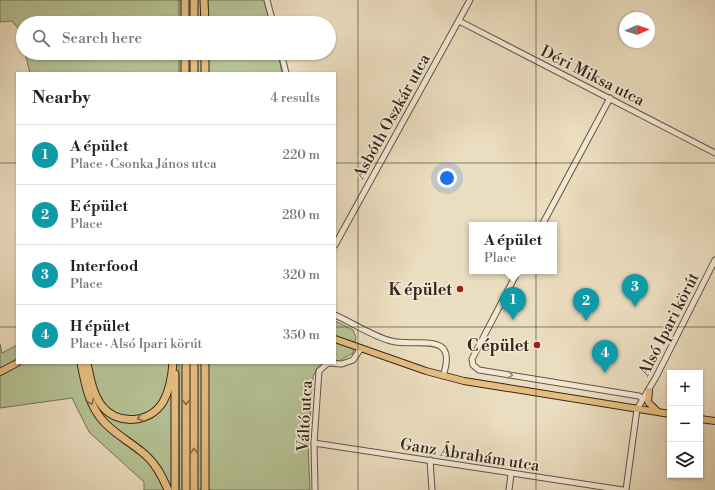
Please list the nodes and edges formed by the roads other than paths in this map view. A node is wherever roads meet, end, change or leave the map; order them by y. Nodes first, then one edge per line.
1 (185, 0) edge
2 (194, 0) edge
3 (204, 0) edge
4 (267, 0) edge
5 (470, 0) edge
6 (185, 16) edge
7 (194, 16) edge
8 (205, 16) edge
9 (271, 16) edge
10 (459, 21) junction
11 (185, 60) edge
12 (194, 60) edge
13 (205, 60) edge
14 (283, 60) edge
15 (185, 72) edge
16 (194, 72) edge
17 (206, 72) edge
18 (286, 72) edge
19 (610, 98) junction
20 (715, 153) edge
21 (544, 222) edge
22 (336, 243) edge
23 (715, 260) edge
24 (516, 274) edge
25 (336, 315) edge
26 (336, 339) edge
27 (361, 348) junction
28 (16, 364) edge
29 (82, 364) edge
30 (82, 364) edge
31 (174, 364) edge
32 (174, 364) edge
33 (186, 364) edge
34 (194, 364) edge
35 (205, 364) edge
36 (327, 364) edge
37 (336, 364) edge
38 (0, 372) edge
39 (443, 376) junction
40 (648, 391) junction
41 (643, 400) junction
42 (637, 409) junction
43 (658, 412) junction
44 (667, 414) edge
45 (703, 419) edge
46 (715, 421) edge
47 (314, 443) junction
48 (430, 460) junction
49 (511, 474) junction
50 (168, 490) edge
51 (175, 490) edge
52 (186, 490) edge
53 (194, 490) edge
54 (205, 490) edge
55 (315, 490) edge
56 (432, 490) edge
57 (509, 490) edge
58 (623, 490) edge
59 (626, 490) edge

1 - 6 highway
2 - 7 highway
3 - 8 highway
4 - 9 street
5 - 10 street, Asbóth Oszkár utca
10 - 19 street, Déri Miksa utca
10 - 22 street, Asbóth Oszkár utca
11 - 15 highway
12 - 16 highway
13 - 17 highway
14 - 18 street
19 - 20 street, Déri Miksa utca
19 - 21 street
23 - 40 street, Alsó Ipari körút
24 -> 41 street, Alsó Ipari körút
25 - 39 street
26 - 27 main road
27 - 37 street, Váltó utca
27 - 39 main road
28 - 38 main road
31 -> 29 highway
30 -> 50 highway
32 - 51 highway
33 -> 52 highway
53 -> 34 highway
35 - 54 highway
36 - 47 street, Váltó utca
39 - 42 main road
40 - 41 street, Alsó Ipari körút
40 - 43 main road
41 - 42 street, Alsó Ipari körút
42 - 43 main road
42 - 59 street
43 - 44 main road
45 - 46 main road
47 - 48 street, Ganz Ábrahám utca
47 - 55 street, Váltó utca
48 - 49 street, Ganz Ábrahám utca
48 - 56 street
49 - 57 street
49 - 58 street, Ganz Ábrahám utca

